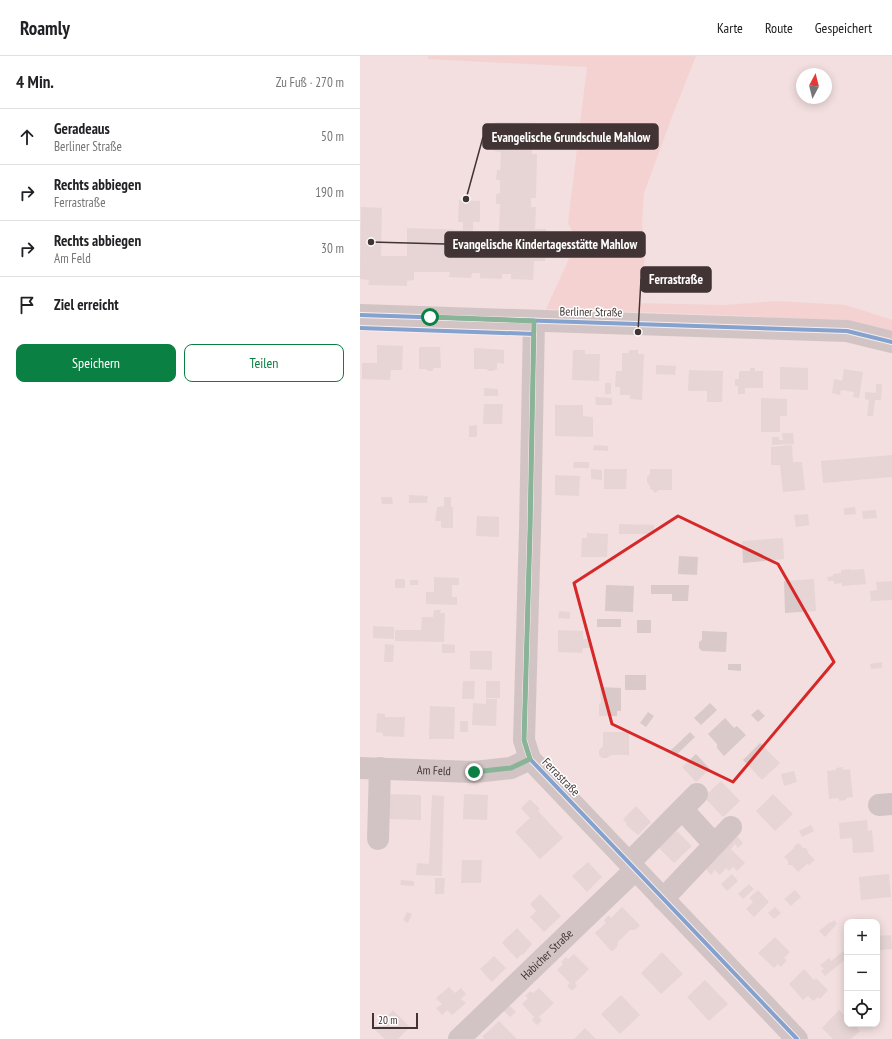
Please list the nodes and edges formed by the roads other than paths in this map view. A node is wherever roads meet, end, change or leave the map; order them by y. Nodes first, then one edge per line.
1 (360, 315) edge
2 (534, 321) junction
3 (892, 342) edge
4 (527, 749) junction
5 (370, 768) edge
6 (698, 794) dead end
7 (682, 809) junction
8 (731, 828) dead end
9 (378, 839) dead end
10 (714, 844) junction
11 (632, 867) junction
12 (663, 899) junction
13 (459, 1039) edge
14 (797, 1039) edge

1 - 2 street, Berliner Straße
2 - 3 street, Berliner Straße
2 - 4 street
4 - 5 street, Am Feld
4 - 11 street, Ferrastraße
5 - 9 street
6 - 7 street, Habicher Straße
7 - 10 street
7 - 11 street, Habicher Straße
8 - 10 street
10 - 12 street
11 - 12 street, Ferrastraße
11 - 13 street, Habicher Straße
12 - 14 street, Ferrastraße

